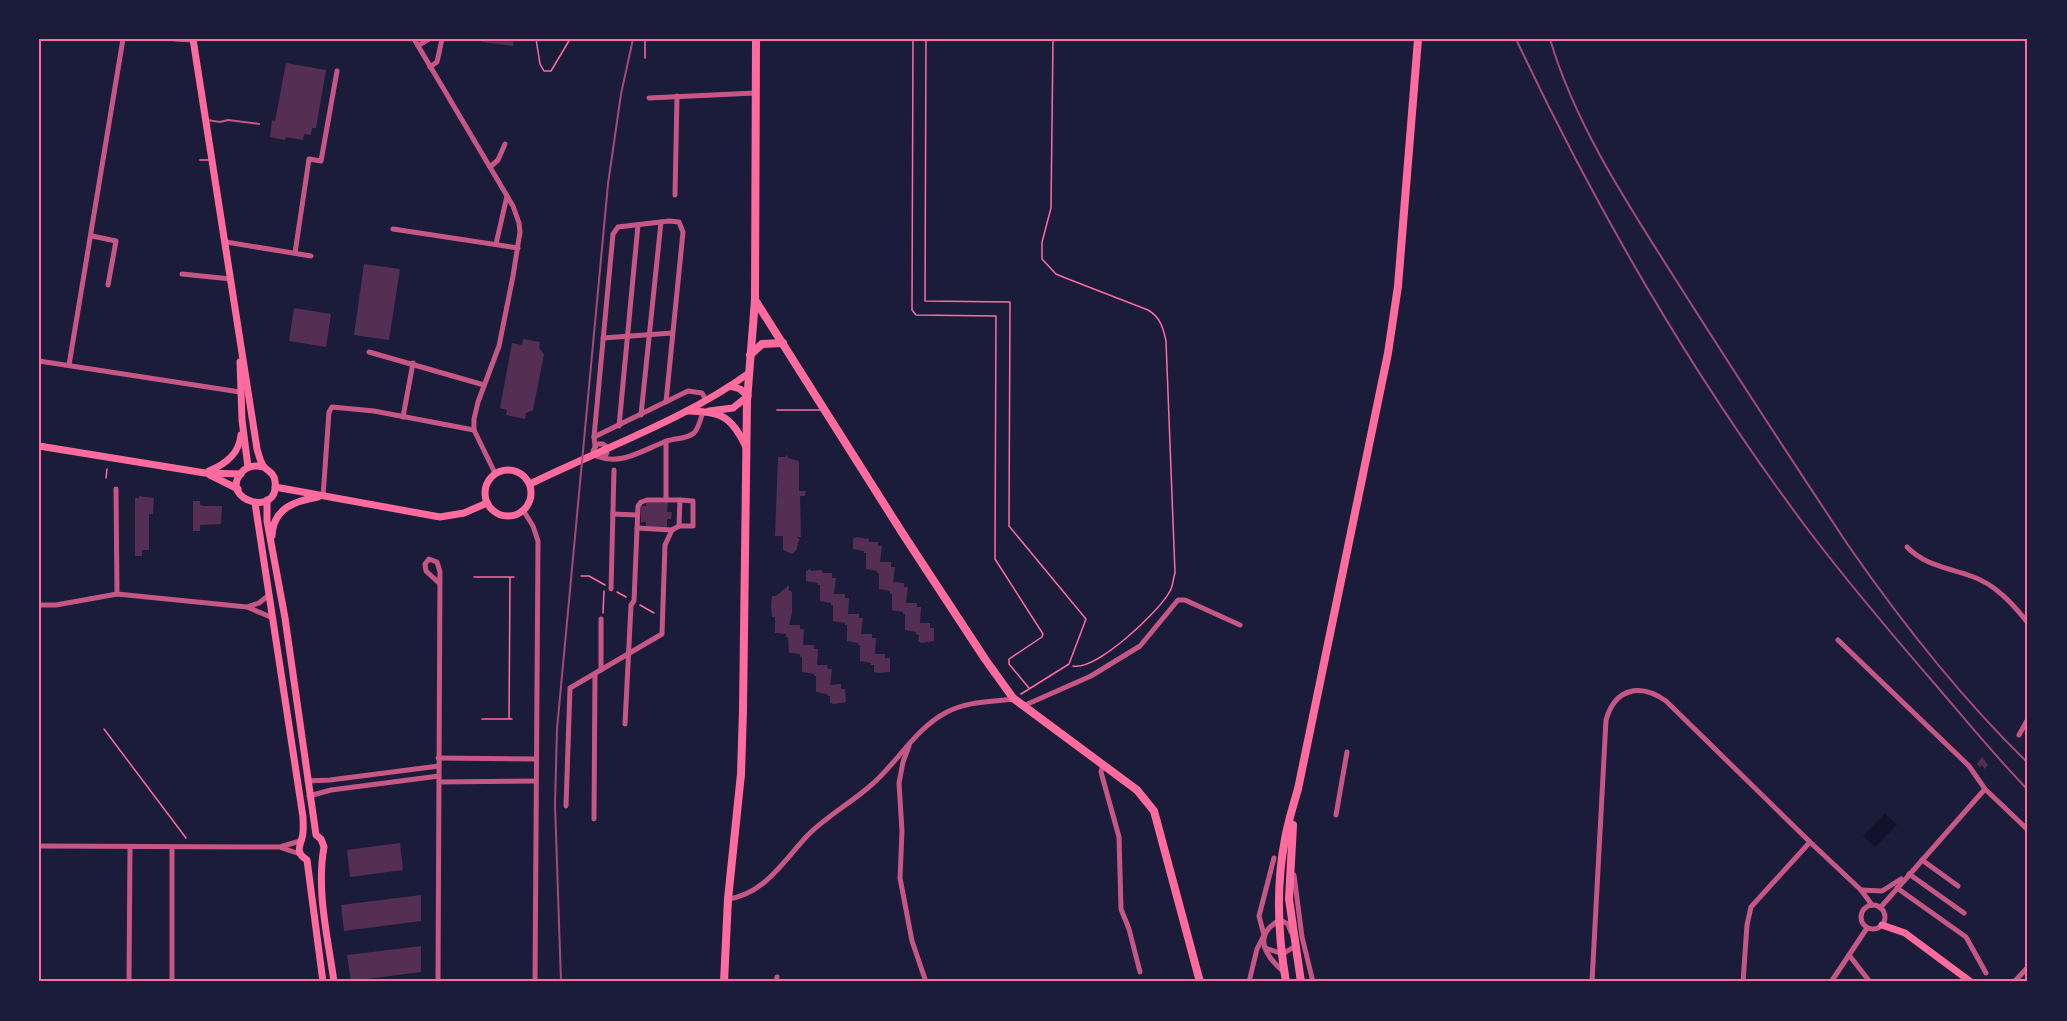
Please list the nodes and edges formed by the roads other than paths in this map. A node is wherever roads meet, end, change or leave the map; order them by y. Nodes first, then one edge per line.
1 (123, 39) edge
2 (174, 39) edge
3 (193, 39) edge
4 (414, 39) edge
5 (429, 39) edge
6 (442, 39) edge
7 (756, 39) edge
8 (1418, 39) edge
9 (418, 45) junction
10 (430, 67) junction
11 (337, 72) dead end
12 (755, 93) junction
13 (677, 96) junction
14 (649, 98) dead end
15 (207, 120) junction
16 (260, 124) dead end
17 (505, 144) dead end
18 (200, 160) dead end
19 (214, 160) junction
20 (490, 167) junction
21 (675, 195) dead end
22 (507, 196) junction
23 (661, 222) junction
24 (638, 225) junction
25 (393, 229) dead end
26 (92, 236) junction
27 (226, 242) junction
28 (496, 244) junction
29 (518, 248) junction
30 (295, 253) junction
31 (311, 256) dead end
32 (182, 274) dead end
33 (231, 279) junction
34 (108, 285) dead end
35 (755, 300) junction
36 (672, 333) junction
37 (648, 336) junction
38 (603, 338) junction
39 (626, 338) junction
40 (239, 339) junction
41 (783, 343) junction
42 (369, 352) dead end
43 (750, 355) junction
44 (39, 361) edge
45 (413, 363) junction
46 (69, 365) junction
47 (749, 373) junction
48 (484, 385) junction
49 (730, 386) junction
50 (240, 392) junction
51 (748, 396) junction
52 (706, 400) junction
53 (666, 402) junction
54 (777, 410) dead end
55 (825, 410) junction
56 (687, 411) junction
57 (703, 411) junction
58 (641, 416) junction
59 (403, 417) junction
60 (242, 420) junction
61 (619, 426) junction
62 (474, 430) junction
63 (594, 437) junction
64 (666, 441) junction
65 (39, 446) edge
66 (595, 446) junction
67 (747, 449) junction
68 (604, 457) junction
69 (248, 467) junction
70 (264, 467) junction
71 (614, 470) dead end
72 (205, 473) junction
73 (495, 473) junction
74 (241, 474) junction
75 (530, 484) junction
76 (275, 487) junction
77 (116, 489) dead end
78 (238, 489) junction
79 (323, 496) junction
80 (267, 500) junction
81 (666, 500) junction
82 (680, 500) junction
83 (488, 502) junction
84 (255, 503) junction
85 (524, 510) junction
86 (613, 514) junction
87 (638, 515) junction
88 (679, 526) junction
89 (637, 528) junction
90 (672, 530) junction
91 (1907, 547) dead end
92 (274, 556) junction
93 (439, 583) dead end
94 (611, 589) dead end
95 (117, 594) junction
96 (269, 595) junction
97 (39, 605) edge
98 (247, 607) junction
99 (273, 618) junction
100 (601, 619) road end
101 (2028, 623) edge
102 (1240, 625) dead end
103 (1838, 640) dead end
104 (628, 655) junction
105 (598, 672) junction
106 (1014, 699) junction
107 (1023, 706) junction
108 (2028, 719) edge
109 (625, 724) dead end
110 (2019, 735) dead end
111 (911, 742) junction
112 (1347, 752) dead end
113 (438, 758) junction
114 (536, 759) junction
115 (1103, 764) junction
116 (439, 766) junction
117 (439, 779) junction
118 (307, 781) junction
119 (536, 781) junction
120 (1298, 789) junction
121 (1985, 789) junction
122 (309, 796) junction
123 (566, 806) dead end
124 (1336, 815) dead end
125 (594, 819) dead end
126 (2028, 830) edge
127 (316, 835) junction
128 (301, 839) junction
129 (1810, 842) junction
130 (39, 846) edge
131 (130, 847) junction
132 (172, 847) junction
133 (280, 847) junction
134 (300, 854) junction
135 (321, 856) junction
136 (1274, 858) dead end
137 (307, 860) junction
138 (1922, 860) junction
139 (1914, 868) junction
140 (1909, 874) junction
141 (1958, 886) dead end
142 (1897, 888) junction
143 (1861, 890) junction
144 (728, 899) junction
145 (1872, 905) junction
146 (1880, 908) junction
147 (1964, 913) dead end
148 (1280, 920) junction
149 (1882, 925) junction
150 (1867, 928) junction
151 (1264, 935) junction
152 (1297, 941) junction
153 (1265, 948) junction
154 (1283, 954) junction
155 (1849, 955) junction
156 (2028, 967) edge
157 (1140, 972) dead end
158 (1284, 972) junction
159 (1986, 973) dead end
160 (129, 982) edge
161 (172, 982) edge
162 (323, 982) edge
163 (334, 982) edge
164 (438, 982) edge
165 (535, 982) edge
166 (724, 982) edge
167 (926, 982) edge
168 (1200, 982) edge
169 (1249, 982) edge
170 (1286, 982) edge
171 (1301, 982) edge
172 (1313, 982) edge
173 (1592, 982) edge
174 (1743, 982) edge
175 (1831, 982) edge
176 (1870, 982) edge
177 (1971, 982) edge
178 (2014, 982) edge

1 - 26 street
2 - 3 street
3 - 15 main road
4 - 9 street
5 - 9 street
6 - 10 street
7 - 12 main road
8 - 120 main road
9 - 10 street
10 - 20 street
11 - 30 street
12 - 13 street
12 - 35 main road
13 - 14 street
13 - 21 street
15 - 16 lane
15 - 19 main road
17 - 20 street
18 - 19 lane
19 - 27 main road
20 - 22 street
22 - 28 street
22 - 29 street
23 - 24 street
23 - 36 street
23 - 37 street
24 - 38 street
24 - 39 street
25 - 28 street
26 - 34 street
26 - 46 street
27 - 30 street
27 - 33 main road
28 - 29 street
29 - 48 street
30 - 31 street
32 - 33 street
33 - 40 main road
35 - 41 main road
35 - 43 main road
36 - 37 street
36 - 53 street
37 - 39 street
37 - 58 street
38 - 39 street
38 - 63 street
39 - 61 street
40 - 50 main road
40 - 70 main road
41 - 43 main road
41 - 55 main road
42 - 45 street
43 - 47 main road
44 - 46 street
45 - 48 street
45 - 59 street
46 - 50 street
47 - 49 main road
47 - 51 main road
48 - 62 street
49 - 51 main road
49 - 52 main road
50 - 60 main road
51 - 57 main road
51 - 67 main road
52 - 53 street
52 - 56 main road
53 - 58 street
54 - 55 lane
55 - 106 main road
56 - 57 main road
56 - 75 main road
57 - 64 street
57 - 67 main road
58 - 61 street
59 - 62 street
59 - 79 street
60 - 69 main road
60 - 72 main road
61 - 63 street
62 - 73 street
63 - 66 street
64 - 68 street
64 - 81 street
65 - 72 main road
66 - 68 street
66 - 68 street
67 - 144 main road
69 - 70 main road
69 - 74 main road
70 - 76 main road
71 - 86 street
72 - 74 main road
72 - 78 main road
73 - 75 main road
73 - 83 main road
74 - 78 main road
75 - 85 main road
76 - 79 main road
76 - 80 main road
77 - 95 street
78 - 84 main road
79 - 83 main road
79 - 92 main road
80 - 84 main road
80 - 92 main road
81 - 82 street
81 - 87 street
82 - 88 street
82 - 88 street
83 - 85 main road
84 - 96 main road
85 - 114 street
86 - 87 street
86 - 94 street
87 - 89 street
88 - 90 street
89 - 90 street
89 - 104 street
90 - 104 street
91 - 101 street
92 - 118 main road
93 - 113 street
95 - 97 street
95 - 98 street
96 - 98 street
96 - 99 main road
98 - 99 street
99 - 128 main road
100 - 105 street
102 - 107 street
103 - 121 street
104 - 105 street
104 - 109 street
105 - 123 street
105 - 125 street
106 - 107 main road
106 - 111 street
107 - 115 main road
108 - 110 street
111 - 144 street
111 - 167 street
112 - 124 street
113 - 114 street
113 - 116 street
114 - 119 street
115 - 157 street
115 - 168 main road
116 - 117 street
116 - 118 street
117 - 119 street
117 - 122 street
117 - 164 street
118 - 122 main road
119 - 165 street
120 - 148 main road
120 - 152 main road
121 - 126 street
121 - 138 street
122 - 127 main road
127 - 128 main road
127 - 135 main road
128 - 133 street
128 - 134 main road
129 - 143 street
129 - 173 street
129 - 174 street
130 - 131 street
131 - 132 street
131 - 160 street
132 - 133 street
132 - 161 street
133 - 134 street
134 - 137 main road
135 - 137 main road
135 - 163 main road
136 - 151 street
137 - 162 main road
138 - 139 street
138 - 141 street
139 - 140 street
139 - 143 street
140 - 142 street
140 - 147 street
142 - 146 street
142 - 159 street
143 - 145 street
144 - 166 main road
145 - 146 street
145 - 150 street
146 - 149 street
148 - 151 street
148 - 152 street
148 - 154 main road
149 - 150 street
149 - 177 main road
150 - 155 street
151 - 153 street
151 - 169 street
152 - 154 street
152 - 171 main road
152 - 172 street
153 - 154 street
153 - 158 street
154 - 158 main road
155 - 175 street
155 - 176 street
156 - 178 street
158 - 170 main road

